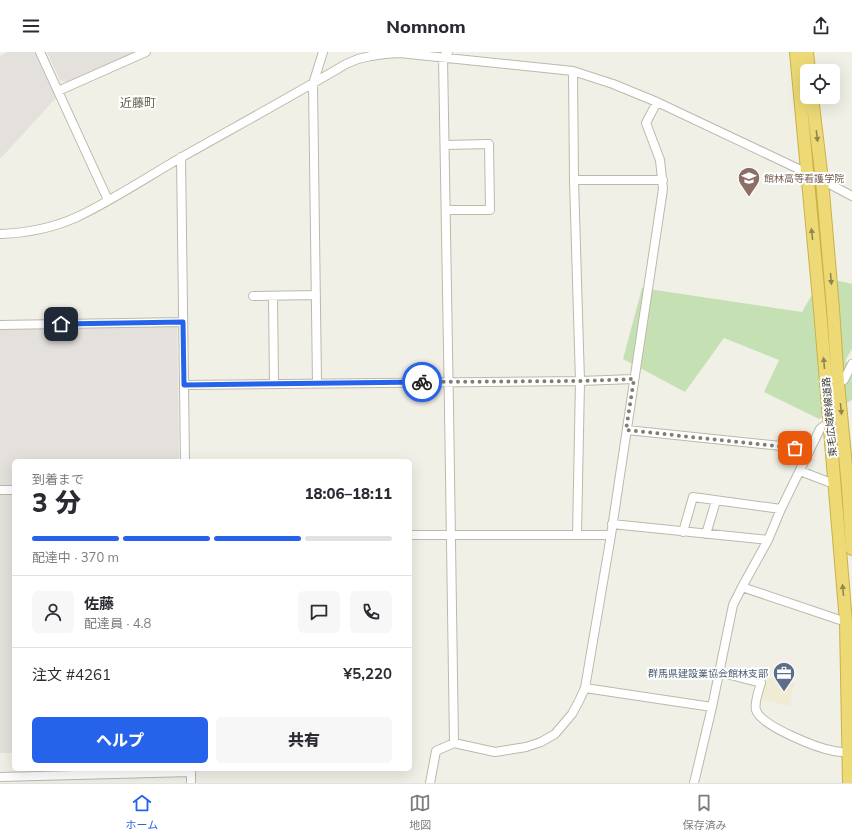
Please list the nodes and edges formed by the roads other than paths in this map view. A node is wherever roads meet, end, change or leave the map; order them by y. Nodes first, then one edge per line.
1 (40, 52) edge
2 (146, 52) edge
3 (323, 52) edge
4 (796, 52) edge
5 (807, 52) edge
6 (445, 55) edge
7 (808, 64) edge
8 (573, 71) junction
9 (313, 84) junction
10 (58, 91) junction
11 (657, 102) junction
12 (813, 104) edge
13 (445, 145) junction
14 (182, 158) junction
15 (806, 174) junction
16 (574, 180) junction
17 (663, 180) junction
18 (822, 180) junction
19 (852, 196) edge
20 (108, 200) junction
21 (446, 210) junction
22 (0, 234) edge
23 (316, 295) junction
24 (253, 296) dead end
25 (273, 296) junction
26 (183, 322) junction
27 (0, 325) edge
28 (852, 364) edge
29 (634, 379) junction
30 (448, 381) junction
31 (580, 381) junction
32 (274, 383) junction
33 (317, 383) junction
34 (838, 383) junction
35 (184, 385) junction
36 (829, 423) junction
37 (626, 430) junction
38 (810, 449) junction
39 (186, 459) edge
40 (800, 471) junction
41 (834, 484) junction
42 (850, 488) edge
43 (0, 490) edge
44 (12, 490) edge
45 (716, 500) junction
46 (781, 509) junction
47 (612, 524) junction
48 (683, 532) junction
49 (452, 534) junction
50 (706, 534) junction
51 (412, 535) edge
52 (577, 535) junction
53 (611, 535) junction
54 (768, 540) junction
55 (852, 549) edge
56 (742, 587) junction
57 (846, 622) junction
58 (719, 672) junction
59 (585, 688) junction
60 (712, 707) junction
61 (454, 743) junction
62 (849, 753) junction
63 (177, 771) edge
64 (191, 771) edge
65 (0, 777) edge
66 (63, 779) edge
67 (191, 783) edge
68 (430, 783) edge
69 (694, 783) edge
70 (849, 783) edge

1 - 10 street
2 - 10 street
3 - 9 street
4 - 15 highway, 東毛広域幹線道路
5 - 7 highway
6 - 8 street
6 - 9 street
6 - 13 street
8 - 11 street
8 - 16 street
9 - 14 street
9 - 23 street
10 - 20 street
11 - 15 street
11 - 17 street
12 -> 18 highway, 東毛広域幹線道路
13 - 21 street
13 - 21 street
14 - 20 street
14 - 26 street
15 - 18 street
36 -> 15 highway, 東毛広域幹線道路
16 - 17 street
16 - 31 street
17 - 29 street
18 - 19 street
18 -> 34 highway, 東毛広域幹線道路
20 - 22 street
21 - 30 street
23 - 25 street
23 - 33 street
24 - 25 street
25 - 32 street
26 - 27 street
26 - 35 street
28 - 34 street
29 - 31 street
29 - 37 street
30 - 31 street
30 - 33 street
30 - 49 street
31 - 52 street
32 - 33 street
32 - 35 street
34 -> 42 highway, 東毛広域幹線道路
35 - 39 street
36 - 38 street
36 - 41 highway, 東毛広域幹線道路
37 - 38 street
37 - 47 street
38 - 40 street
40 - 41 street
40 - 46 street
57 -> 41 highway, 東毛広域幹線道路
42 - 55 highway, 東毛広域幹線道路
43 - 44 street
45 - 46 street
45 - 48 street
45 - 50 street
46 - 54 street
47 - 48 street
47 - 53 street
48 - 50 street
49 - 51 street
49 - 52 street
49 - 61 street
50 - 54 street
52 - 53 street
53 - 59 street
54 - 56 street
56 - 57 street
56 - 58 street
57 - 62 highway, 東毛広域幹線道路
58 - 60 street
58 - 62 street
59 - 60 street
59 - 61 street
60 - 69 street
61 - 68 street
62 - 70 highway, 東毛広域幹線道路
63 - 66 street
64 - 67 street
65 - 66 street

